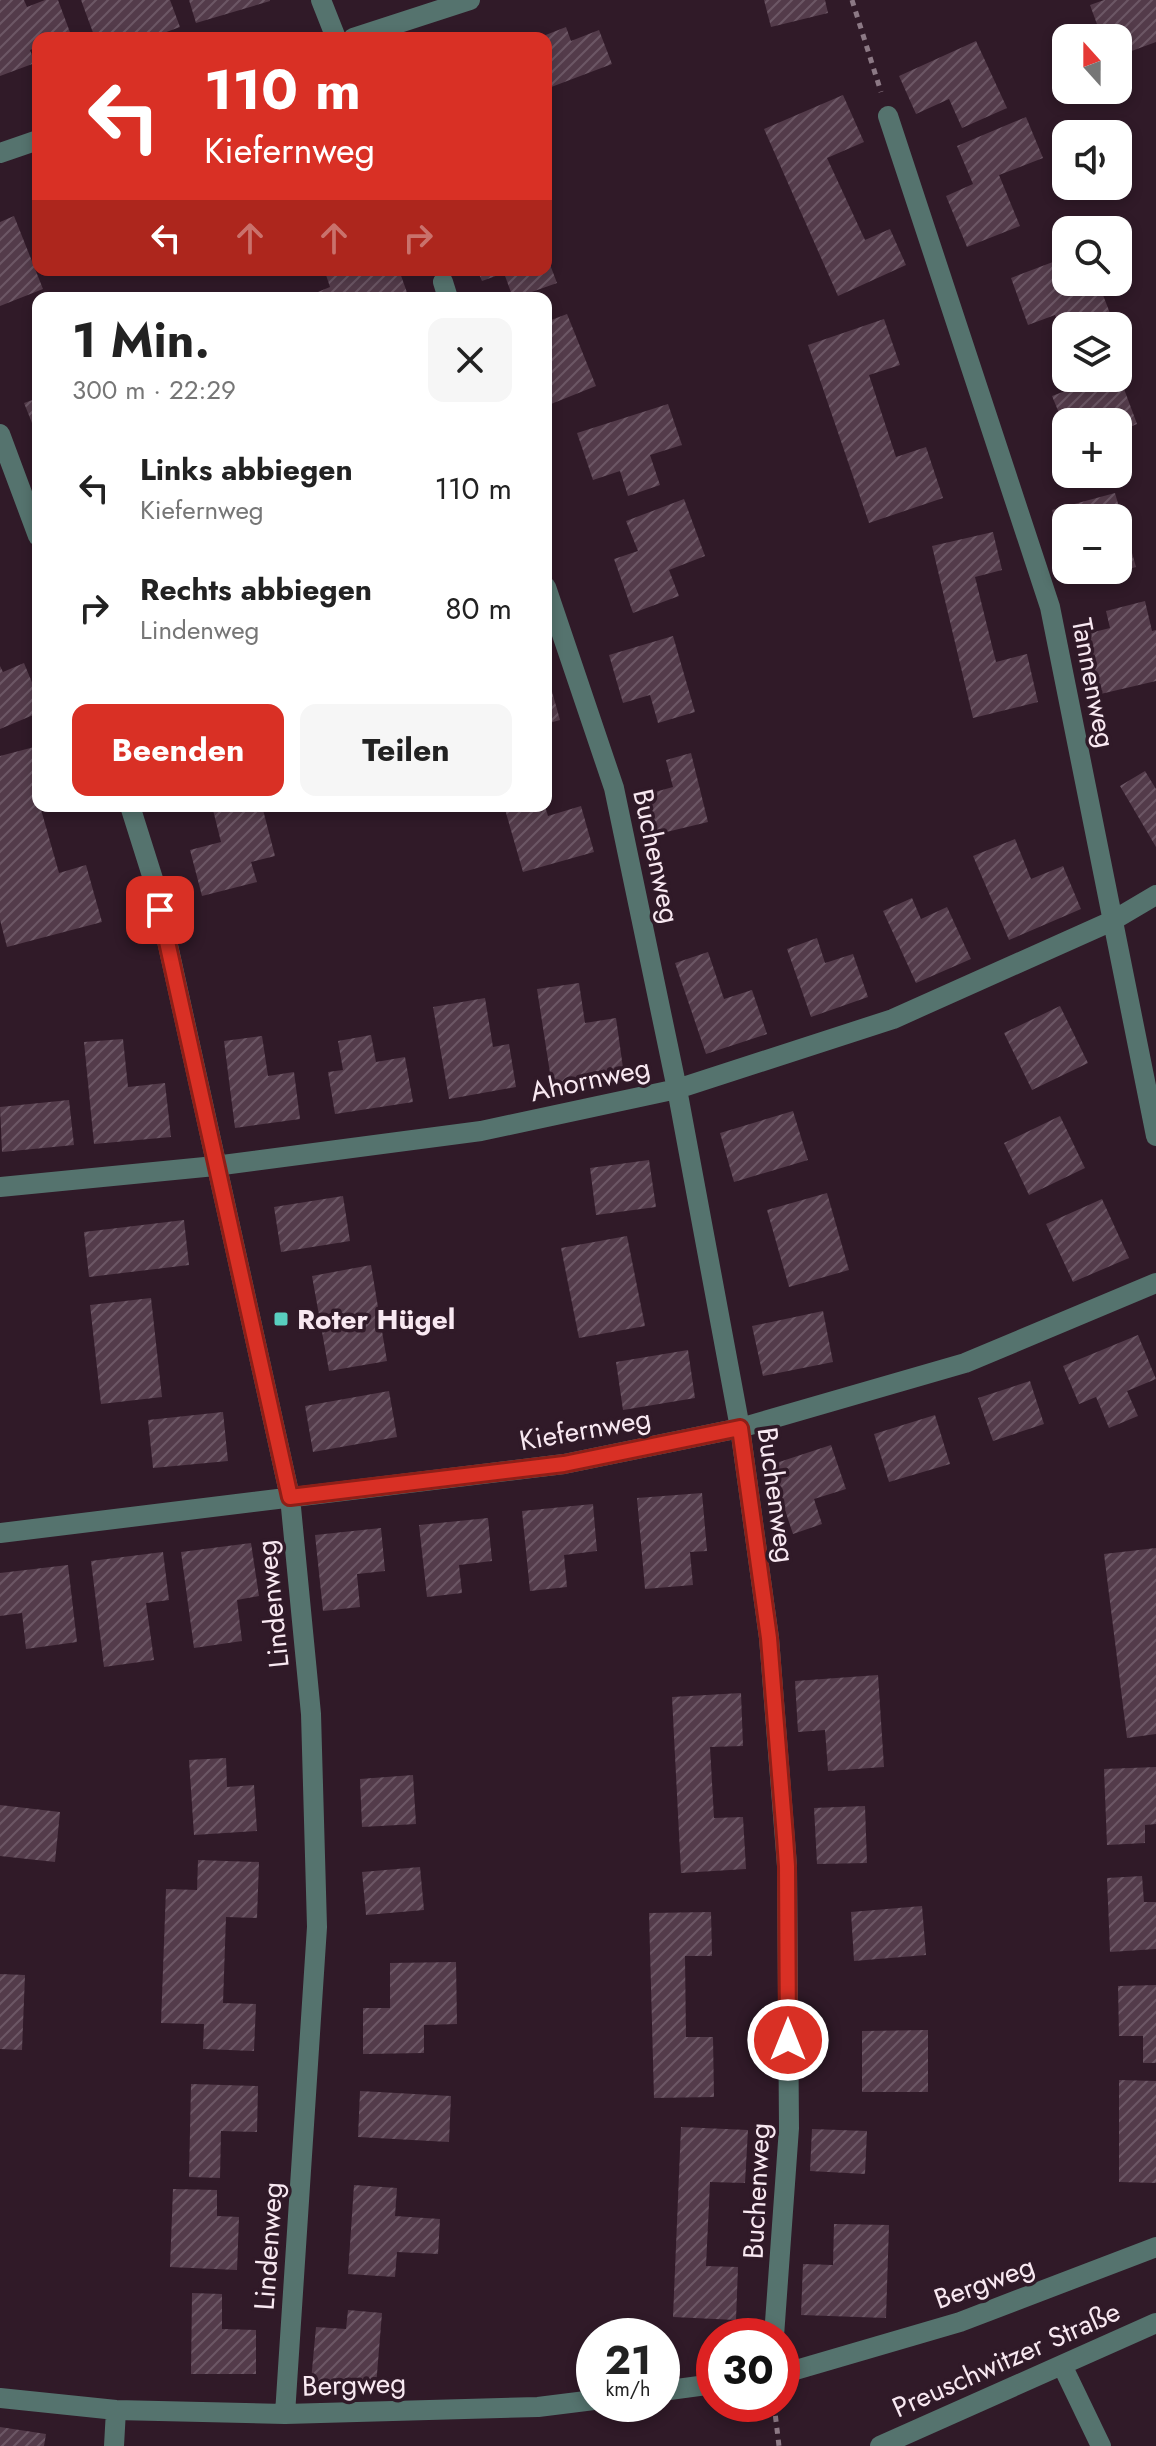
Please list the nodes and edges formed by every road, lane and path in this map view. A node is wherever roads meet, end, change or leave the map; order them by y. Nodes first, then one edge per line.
1 (321, 0) edge
2 (470, 0) edge
3 (852, 0) edge
4 (334, 32) edge
5 (371, 32) edge
6 (888, 116) joint
7 (32, 142) edge
8 (0, 153) edge
9 (0, 434) edge
10 (32, 520) edge
11 (552, 605) edge
12 (132, 812) edge
13 (1156, 895) edge
14 (1112, 921) junction
15 (677, 1089) junction
16 (1156, 1136) edge
17 (215, 1166) junction
18 (0, 1187) edge
19 (1156, 1283) edge
20 (740, 1428) junction
21 (290, 1497) junction
22 (0, 1533) edge
23 (1156, 2247) edge
24 (775, 2318) edge
25 (1156, 2323) edge
26 (1062, 2365) junction
27 (800, 2369) edge
28 (0, 2398) edge
29 (576, 2402) edge
30 (116, 2410) junction
31 (285, 2414) junction
32 (776, 2422) edge
33 (889, 2444) edge
34 (114, 2446) edge
35 (779, 2446) edge
36 (1101, 2446) edge

1 - 4 street
2 - 5 street
3 - 6 path
6 - 14 street, Tannenweg
7 - 8 street
9 - 10 street
11 - 15 street, Buchenweg
12 - 17 street, Lindenweg
13 - 14 street, Ahornweg
14 - 15 street, Ahornweg
14 - 16 street, Tannenweg
15 - 17 street, Ahornweg
15 - 20 street, Buchenweg
17 - 18 street, Ahornweg
17 - 21 street, Lindenweg
19 - 20 street, Kiefernweg
20 - 21 street, Kiefernweg
20 - 24 street, Buchenweg
21 - 22 street, Kiefernweg
21 - 31 street, Lindenweg
23 - 27 street, Bergweg
25 - 26 street, Preuschwitzer Straße
26 - 33 street, Preuschwitzer Straße
26 - 36 street
28 - 30 street, Bergweg
29 - 31 street, Bergweg
30 - 31 street, Bergweg
30 - 34 street
32 - 35 path

